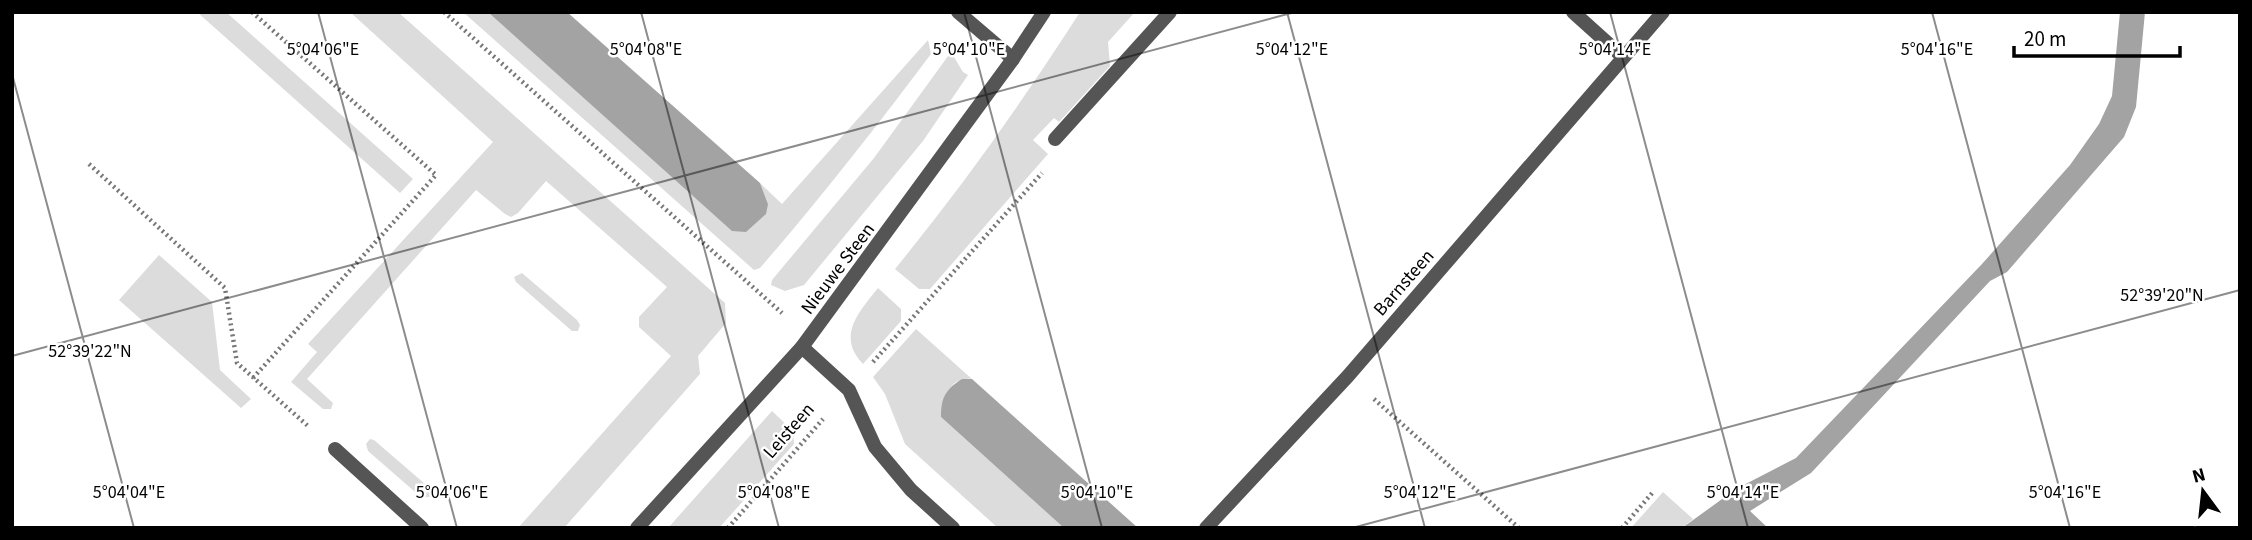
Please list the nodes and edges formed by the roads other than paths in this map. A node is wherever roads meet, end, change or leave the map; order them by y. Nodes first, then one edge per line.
1 (958, 12) edge
2 (1044, 12) edge
3 (1170, 12) edge
4 (1573, 12) edge
5 (1664, 12) edge
6 (1623, 57) junction
7 (1013, 59) junction
8 (1055, 139) road end
9 (802, 347) junction
10 (335, 449) road end
11 (422, 528) edge
12 (638, 528) edge
13 (953, 528) edge
14 (1206, 528) edge

1 - 7 street
2 - 7 street, Nieuwe Steen
3 - 8 street
4 - 6 street
5 - 6 street, Barnsteen
6 - 14 street, Barnsteen
7 - 9 street, Nieuwe Steen
9 - 12 street, Nieuwe Steen
9 - 13 street
10 - 11 street

